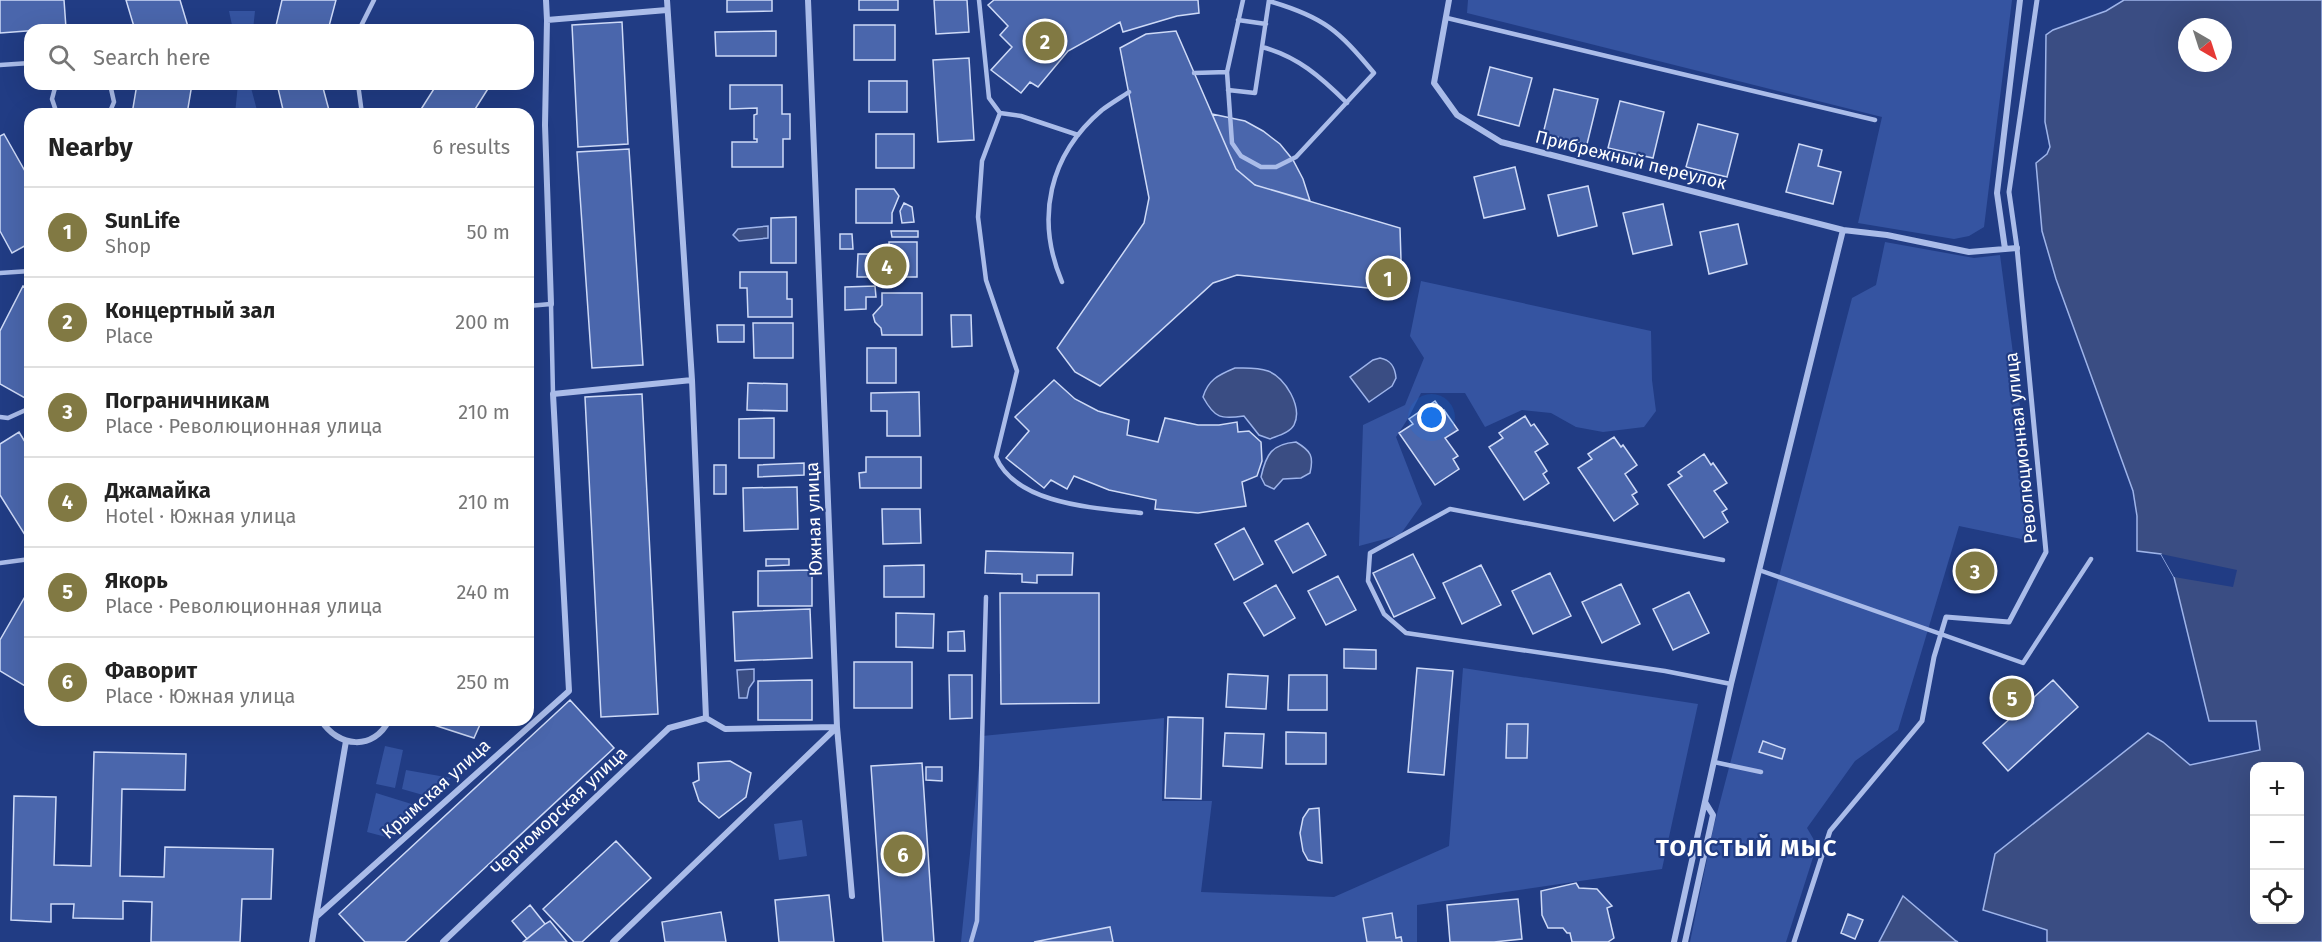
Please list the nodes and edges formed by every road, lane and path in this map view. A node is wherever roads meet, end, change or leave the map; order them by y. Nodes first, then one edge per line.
1 (374, 0) edge
2 (546, 0) edge
3 (667, 0) edge
4 (808, 0) edge
5 (979, 0) edge
6 (1243, 0) edge
7 (1449, 0) edge
8 (2020, 0) edge
9 (2037, 0) edge
10 (1269, 1) edge
11 (667, 10) junction
12 (1447, 18) junction
13 (547, 20) junction
14 (1239, 20) junction
15 (362, 24) edge
16 (1266, 24) junction
17 (1262, 47) junction
18 (24, 63) edge
19 (0, 65) edge
20 (1227, 72) junction
21 (1194, 73) dead end
22 (54, 90) edge
23 (111, 90) edge
24 (359, 90) edge
25 (1228, 90) junction
26 (1129, 92) dead end
27 (1347, 103) junction
28 (55, 108) edge
29 (112, 108) edge
30 (361, 108) edge
31 (1000, 113) junction
32 (1875, 120) dead end
33 (1078, 135) junction
34 (1843, 230) junction
35 (2017, 248) junction
36 (2005, 249) junction
37 (24, 271) edge
38 (0, 273) edge
39 (1062, 282) dead end
40 (551, 304) junction
41 (534, 305) edge
42 (692, 380) junction
43 (553, 394) junction
44 (24, 411) edge
45 (0, 417) edge
46 (1141, 513) dead end
47 (2091, 559) dead end
48 (24, 560) edge
49 (1723, 560) dead end
50 (0, 562) edge
51 (1759, 570) junction
52 (986, 597) dead end
53 (1941, 635) junction
54 (1731, 684) junction
55 (706, 718) junction
56 (534, 722) edge
57 (325, 726) edge
58 (385, 726) edge
59 (530, 726) edge
60 (837, 727) junction
61 (346, 741) junction
62 (1714, 762) junction
63 (1761, 772) dead end
64 (1705, 802) junction
65 (852, 896) dead end
66 (316, 917) junction
67 (312, 942) edge
68 (443, 942) edge
69 (613, 942) edge
70 (971, 942) edge
71 (1674, 942) edge
72 (1685, 942) edge
73 (1794, 942) edge

1 - 15 lane
2 - 13 street, Крымская улица
3 - 11 street
4 - 60 street, Южная улица
5 - 31 lane
6 - 14 lane
7 - 12 street
8 - 36 street
9 - 35 street, Революционная улица
10 - 16 lane
10 - 27 lane
11 - 13 street
11 - 42 street
12 - 32 lane
12 - 34 street, Прибрежный переулок
13 - 40 street, Крымская улица
14 - 16 lane
14 - 20 lane
16 - 17 lane
17 - 25 lane
17 - 27 lane
18 - 19 lane
20 - 21 lane
20 - 25 lane
22 - 28 lane
23 - 29 lane
24 - 30 lane
25 - 27 lane
26 - 33 lane
31 - 33 lane
31 - 46 lane
33 - 39 lane
34 - 36 street, Прибрежный переулок
34 - 51 street
35 - 36 street, Прибрежный переулок
35 - 53 street, Революционная улица
37 - 38 lane
40 - 41 lane
40 - 43 lane, Крымская улица
42 - 43 street
42 - 55 street
43 - 56 street, Крымская улица
44 - 45 lane
47 - 53 lane
48 - 50 lane
49 - 54 lane
51 - 53 lane
51 - 54 street
52 - 70 lane
53 - 73 street, Революционная улица
54 - 62 street
55 - 60 street
55 - 68 street, Черноморская улица
57 - 61 street
58 - 61 street
59 - 66 street, Крымская улица
60 - 65 street, Южная улица
60 - 69 street
61 - 66 street
62 - 63 lane
62 - 64 street
64 - 71 street
64 - 72 street
66 - 67 street

